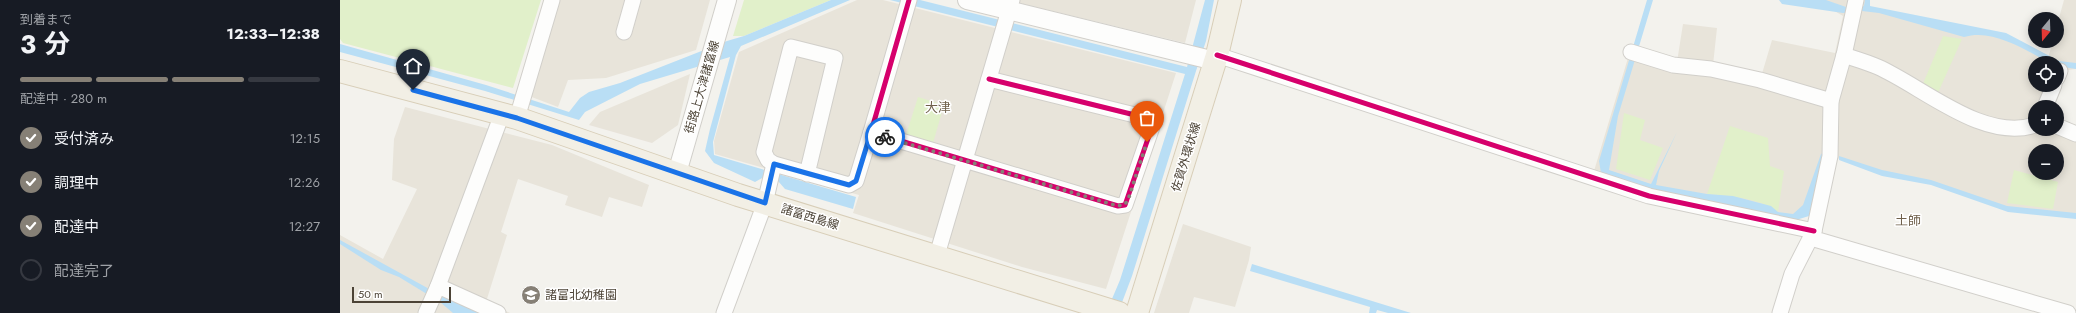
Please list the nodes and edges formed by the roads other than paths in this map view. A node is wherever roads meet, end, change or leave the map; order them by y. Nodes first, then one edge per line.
1 (552, 0) edge
2 (633, 0) edge
3 (727, 0) edge
4 (967, 0) edge
5 (1230, 0) edge
6 (908, 3) edge
7 (1855, 6) edge
8 (1008, 15) edge
9 (624, 32) dead end
10 (1634, 53) dead end
11 (1844, 55) junction
12 (1212, 58) junction
13 (340, 71) edge
14 (989, 79) junction
15 (1831, 101) junction
16 (515, 107) junction
17 (2028, 127) edge
18 (2064, 129) edge
19 (871, 132) junction
20 (2076, 134) edge
21 (965, 161) junction
22 (774, 164) junction
23 (677, 173) junction
24 (808, 174) junction
25 (767, 193) junction
26 (1813, 234) junction
27 (937, 256) junction
28 (433, 298) edge
29 (1112, 311) edge
30 (498, 313) edge
31 (724, 313) edge
32 (1137, 313) edge
33 (1780, 313) edge
34 (2068, 313) edge

1 - 16 street
2 - 9 street
3 - 23 street, 街路上大津諸富線
4 - 8 street
5 - 12 main road, 佐賀外環状線
6 - 19 street
7 - 11 street
8 - 12 street
8 - 14 street
10 - 15 street
11 - 15 street
11 - 17 street
12 - 26 street
12 - 32 main road, 佐賀外環状線
13 - 16 main road, 諸富西島線
14 - 21 street
14 - 21 street
15 - 26 street
16 - 23 main road, 諸富西島線
16 - 28 street
18 - 20 street
19 - 21 street
19 - 24 street
21 - 27 street
22 - 24 street
22 - 24 street
22 - 25 street
23 - 25 main road, 諸富西島線
25 - 27 main road, 諸富西島線
25 - 31 street
26 - 33 street
26 - 34 street
27 - 29 main road, 諸富西島線
28 - 30 street

